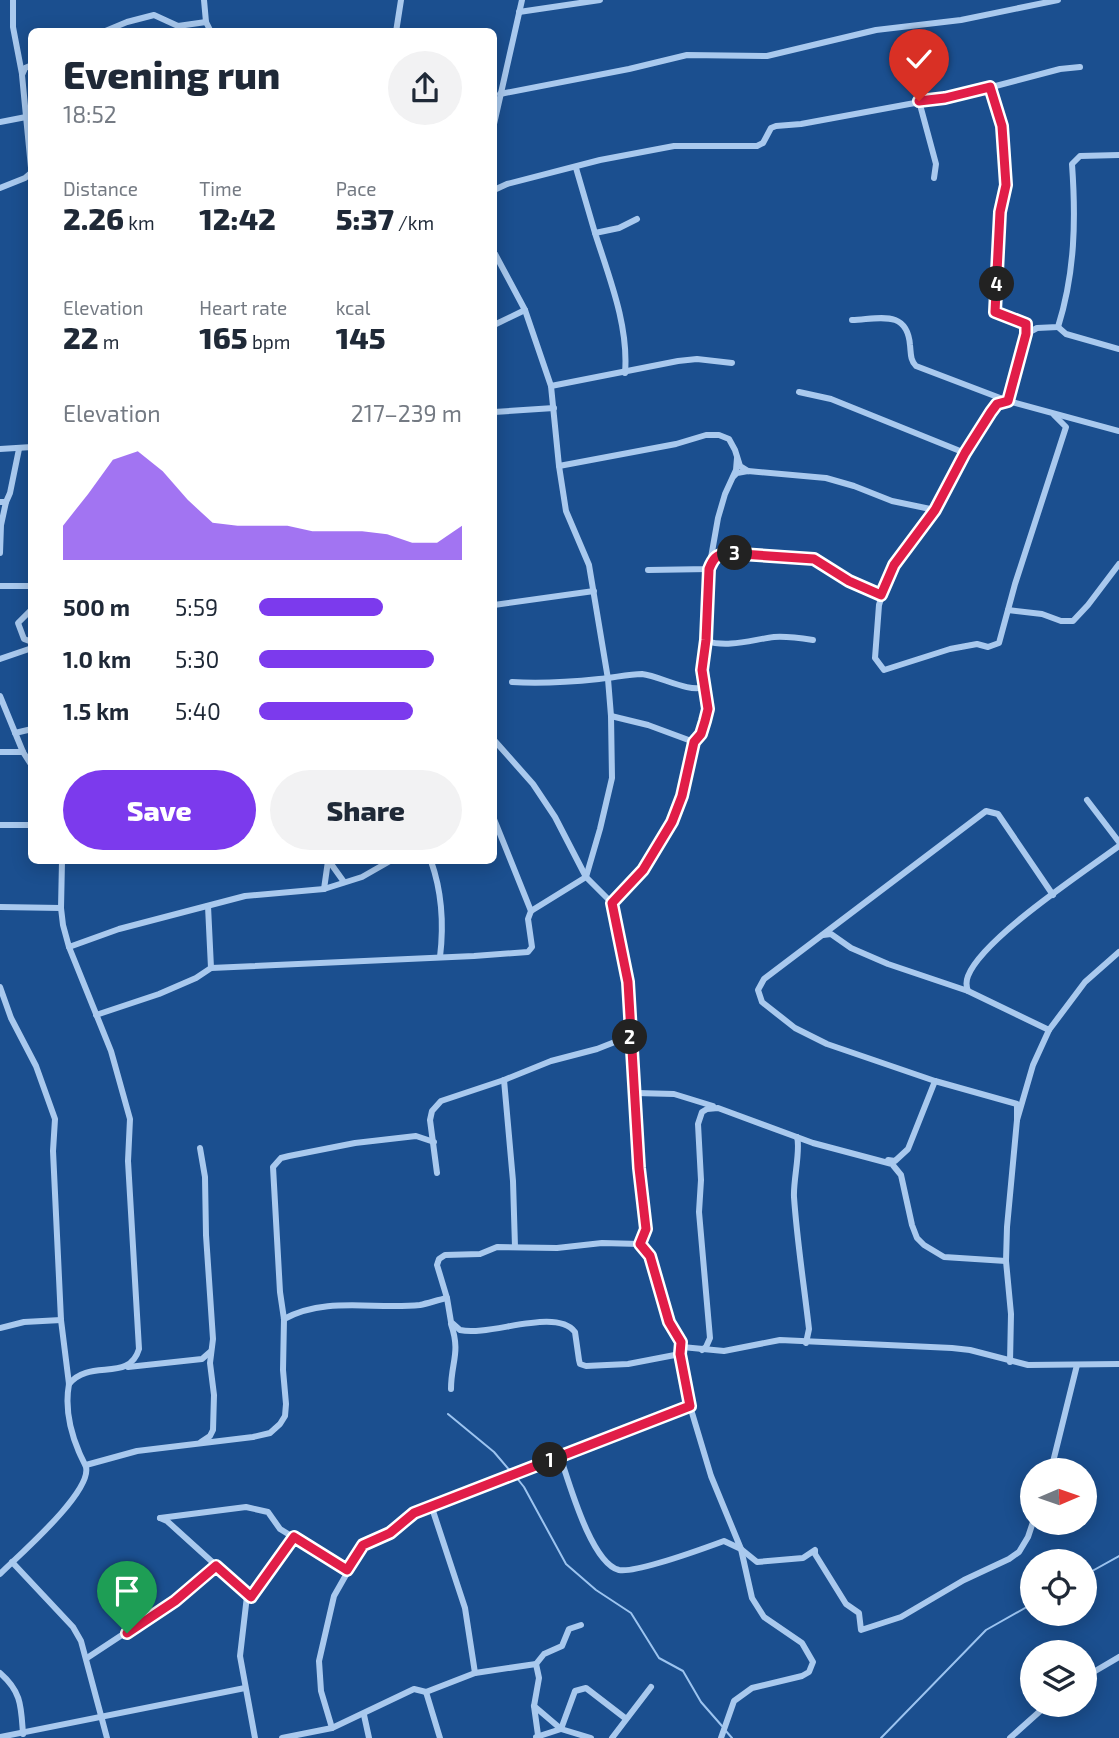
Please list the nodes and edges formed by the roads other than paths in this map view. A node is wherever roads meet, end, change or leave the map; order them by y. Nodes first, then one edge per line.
1 (13, 0) edge
2 (204, 0) edge
3 (401, 0) edge
4 (522, 0) edge
5 (600, 0) edge
6 (1058, 0) edge
7 (1022, 3) edge
8 (519, 12) junction
9 (206, 22) junction
10 (113, 28) edge
11 (209, 28) edge
12 (397, 28) edge
13 (28, 67) edge
14 (1080, 67) dead end
15 (22, 75) junction
16 (497, 81) edge
17 (503, 82) junction
18 (990, 87) junction
19 (500, 94) junction
20 (919, 101) junction
21 (497, 109) edge
22 (26, 117) junction
23 (0, 122) edge
24 (28, 139) edge
25 (1119, 155) edge
26 (576, 168) junction
27 (28, 176) edge
28 (934, 178) dead end
29 (0, 188) edge
30 (497, 189) edge
31 (637, 219) dead end
32 (595, 233) junction
33 (497, 259) edge
34 (525, 310) junction
35 (852, 320) dead end
36 (497, 324) edge
37 (1026, 324) junction
38 (1058, 327) junction
39 (1037, 328) junction
40 (1026, 334) junction
41 (1119, 349) edge
42 (732, 363) dead end
43 (625, 373) junction
44 (551, 386) junction
45 (799, 392) dead end
46 (1008, 401) junction
47 (554, 408) junction
48 (497, 412) edge
49 (1054, 415) junction
50 (1119, 431) edge
51 (28, 448) edge
52 (0, 449) edge
53 (19, 449) junction
54 (965, 453) junction
55 (737, 458) junction
56 (559, 466) junction
57 (748, 471) junction
58 (733, 477) junction
59 (3, 502) edge
60 (935, 510) junction
61 (0, 553) edge
62 (1119, 564) edge
63 (709, 569) junction
64 (648, 570) dead end
65 (0, 586) edge
66 (28, 586) edge
67 (594, 591) junction
68 (881, 595) junction
69 (497, 605) edge
70 (1008, 611) junction
71 (28, 613) edge
72 (28, 640) edge
73 (706, 640) junction
74 (813, 640) dead end
75 (28, 649) edge
76 (0, 659) edge
77 (608, 678) junction
78 (512, 682) dead end
79 (704, 687) junction
80 (0, 696) edge
81 (611, 716) junction
82 (28, 730) edge
83 (15, 733) junction
84 (694, 742) junction
85 (497, 743) edge
86 (0, 752) edge
87 (23, 752) junction
88 (28, 760) edge
89 (1087, 800) dead end
90 (0, 825) edge
91 (28, 825) edge
92 (497, 826) edge
93 (1119, 844) edge
94 (62, 864) edge
95 (328, 864) edge
96 (331, 864) edge
97 (385, 864) edge
98 (431, 864) edge
99 (586, 877) junction
100 (344, 882) junction
101 (324, 889) junction
102 (1053, 895) junction
103 (612, 903) junction
104 (208, 906) junction
105 (0, 907) edge
106 (61, 908) junction
107 (531, 911) junction
108 (823, 935) junction
109 (69, 947) junction
110 (1119, 952) edge
111 (440, 957) junction
112 (211, 968) junction
113 (0, 987) edge
114 (968, 991) junction
115 (96, 1015) junction
116 (1049, 1030) junction
117 (630, 1036) junction
118 (503, 1080) junction
119 (935, 1081) junction
120 (635, 1093) junction
121 (1024, 1096) junction
122 (1017, 1104) junction
123 (718, 1108) junction
124 (1017, 1120) junction
125 (797, 1137) junction
126 (434, 1142) junction
127 (813, 1143) junction
128 (200, 1148) dead end
129 (799, 1149) junction
130 (879, 1159) junction
131 (437, 1173) dead end
132 (640, 1244) junction
133 (515, 1247) junction
134 (1006, 1261) junction
135 (447, 1298) junction
136 (284, 1319) junction
137 (61, 1320) junction
138 (451, 1322) junction
139 (0, 1328) edge
140 (806, 1343) junction
141 (702, 1349) junction
142 (681, 1351) junction
143 (210, 1352) junction
144 (1010, 1362) junction
145 (1119, 1364) edge
146 (1077, 1365) junction
147 (120, 1368) junction
148 (69, 1384) junction
149 (451, 1389) dead end
150 (690, 1406) junction
151 (200, 1443) junction
152 (560, 1456) junction
153 (1054, 1458) edge
154 (86, 1465) junction
155 (432, 1508) junction
156 (1029, 1535) edge
157 (294, 1537) junction
158 (741, 1549) junction
159 (12, 1562) junction
160 (757, 1562) junction
161 (216, 1566) junction
162 (347, 1570) junction
163 (744, 1570) junction
164 (0, 1574) edge
165 (251, 1597) junction
166 (581, 1625) dead end
167 (1119, 1657) edge
168 (87, 1658) junction
169 (536, 1664) junction
170 (1097, 1670) edge
171 (475, 1672) junction
172 (0, 1673) edge
173 (651, 1687) dead end
174 (245, 1688) junction
175 (426, 1692) junction
176 (534, 1706) junction
177 (363, 1715) junction
178 (102, 1716) junction
179 (1033, 1717) edge
180 (625, 1718) junction
181 (332, 1728) junction
182 (561, 1729) junction
183 (23, 1734) junction
184 (722, 1735) edge
185 (13, 1736) edge
186 (0, 1737) edge
187 (536, 1737) edge
188 (107, 1738) edge
189 (255, 1738) edge
190 (282, 1738) edge
191 (369, 1738) edge
192 (440, 1738) edge
193 (591, 1738) edge
194 (612, 1738) edge
195 (1010, 1738) edge

1 - 15 street
2 - 9 street
3 - 12 street
4 - 8 street
5 - 8 street
6 - 7 street
7 - 19 street
8 - 17 street
9 - 10 street
9 - 11 street
13 - 15 street
14 - 18 street
15 - 22 street
16 - 17 street
17 - 19 street
18 - 20 street
18 - 37 street
19 - 21 street
20 - 26 street
20 - 28 street
22 - 23 street
22 - 24 street
25 - 38 street
26 - 30 street
26 - 32 street
27 - 29 street
31 - 32 street
32 - 43 street
33 - 34 street
34 - 36 street
34 - 44 street
35 - 46 street
37 - 39 street
37 - 40 street
38 - 39 street
38 - 41 street
39 - 40 street
40 - 46 street
42 - 43 street
43 - 44 street
44 - 47 street
45 - 54 street
46 - 49 street
46 - 54 street
47 - 48 street
47 - 56 street
49 - 50 street
49 - 70 street
51 - 53 street
52 - 53 street
53 - 59 street
54 - 60 street
55 - 56 street
55 - 57 street
55 - 58 street
56 - 67 street
57 - 58 street
57 - 60 street
58 - 63 street
59 - 61 street
60 - 68 street
62 - 70 street
63 - 64 street
63 - 68 street
63 - 73 street
65 - 66 street
67 - 69 street
67 - 77 street
68 - 70 street
71 - 72 street
73 - 74 street
73 - 79 street
75 - 76 street
77 - 78 street
77 - 79 street
77 - 81 street
79 - 84 street
80 - 83 street
81 - 84 street
81 - 99 street
82 - 83 street
83 - 87 street
84 - 103 street
85 - 99 street
86 - 87 street
87 - 88 street
89 - 93 street
90 - 91 street
92 - 107 street
93 - 102 street
94 - 106 street
95 - 101 street
96 - 100 street
97 - 100 street
98 - 111 street
99 - 103 street
99 - 107 street
100 - 101 street
101 - 104 street
102 - 108 street
102 - 114 street
103 - 117 street
104 - 109 street
104 - 112 street
105 - 106 street
106 - 109 street
107 - 111 street
108 - 114 street
108 - 119 street
109 - 115 street
110 - 116 street
111 - 112 street
112 - 115 street
113 - 137 street
114 - 116 street
115 - 147 street
116 - 121 street
117 - 118 street
117 - 120 street
118 - 126 street
118 - 133 street
119 - 122 street
119 - 130 street
120 - 123 street
120 - 132 street
121 - 122 street
121 - 124 street
122 - 124 street
123 - 125 street
123 - 141 street
124 - 134 street
125 - 127 street
125 - 129 street
126 - 131 street
126 - 136 street
127 - 129 street
127 - 130 street
128 - 143 street
129 - 140 street
130 - 134 street
132 - 133 street
132 - 142 street
133 - 135 street
134 - 144 street
135 - 136 street
135 - 138 street
136 - 151 street
137 - 139 street
137 - 148 street
138 - 142 street
138 - 149 street
140 - 141 street
140 - 144 street
141 - 142 street
142 - 150 street
143 - 147 street
143 - 151 street
144 - 146 street
145 - 146 street
146 - 153 street
147 - 148 street
148 - 154 street
150 - 152 street
150 - 158 street
151 - 154 street
152 - 155 street
152 - 158 street
154 - 159 street
155 - 162 street
155 - 171 street
156 - 160 street
157 - 161 street
157 - 162 street
157 - 165 street
158 - 160 street
158 - 163 street
159 - 164 street
159 - 168 street
160 - 163 street
161 - 165 street
161 - 168 street
162 - 181 street
163 - 184 street
165 - 174 street
166 - 169 street
167 - 170 street
168 - 178 street
169 - 171 street
169 - 176 street
171 - 175 street
172 - 183 street
173 - 180 street
174 - 178 street
174 - 189 street
175 - 177 street
175 - 192 street
176 - 182 street
176 - 187 street
177 - 181 street
177 - 191 street
178 - 183 street
178 - 188 street
179 - 195 street
180 - 182 street
180 - 194 street
181 - 190 street
182 - 187 street
182 - 193 street
183 - 185 street
185 - 186 street

